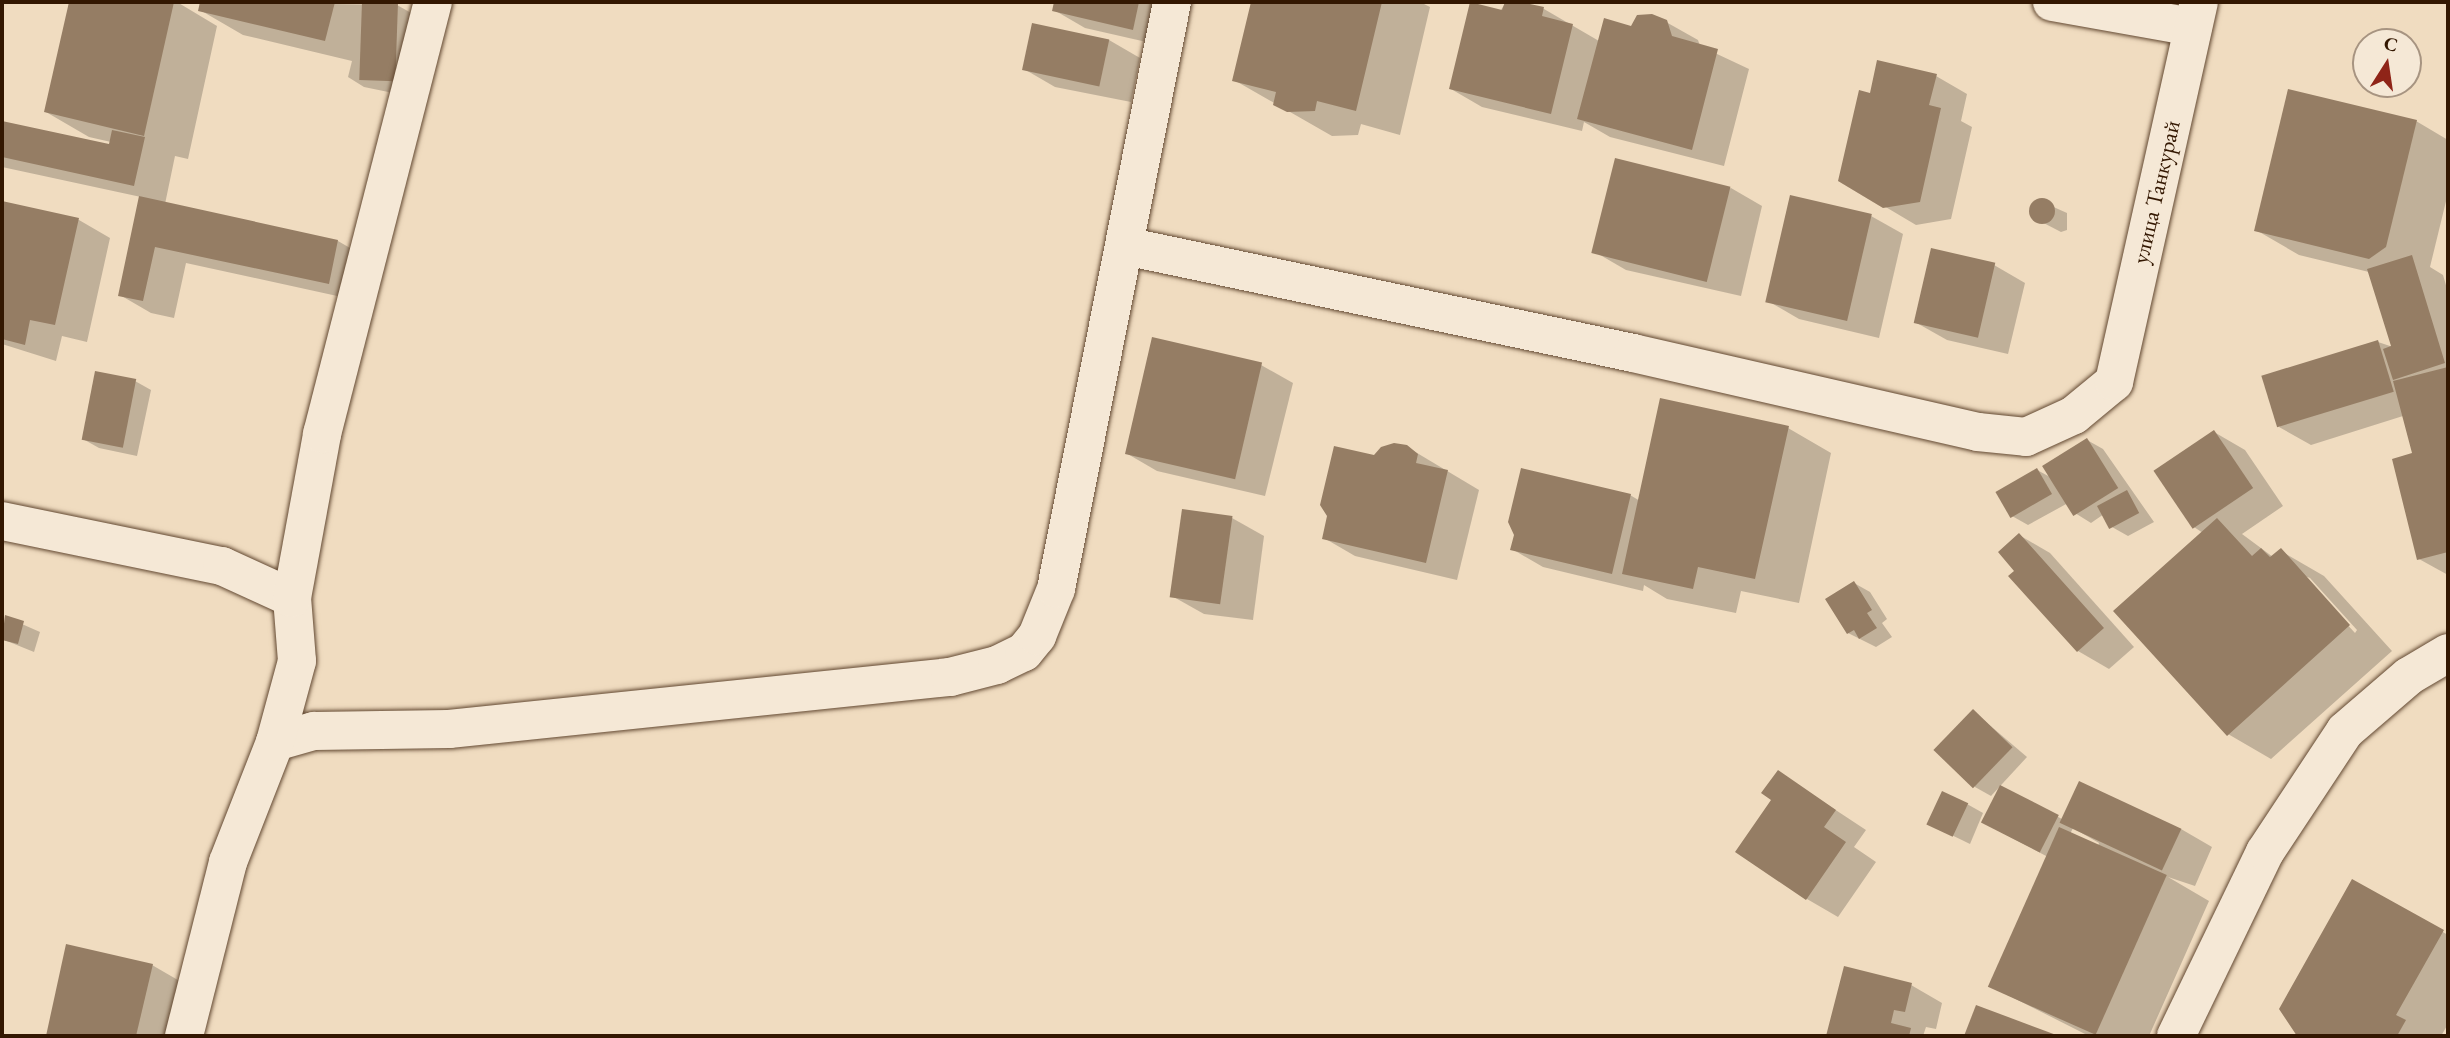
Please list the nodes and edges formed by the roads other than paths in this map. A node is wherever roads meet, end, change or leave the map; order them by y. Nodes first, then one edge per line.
1 (433, 2) edge
2 (1172, 2) edge
3 (2052, 2) edge
4 (2196, 14) edge
5 (1125, 247) junction
6 (2, 521) edge
7 (292, 598) junction
8 (2448, 653) edge
9 (297, 661) junction
10 (356, 728) junction
11 (275, 742) junction
12 (184, 1036) edge
13 (2176, 1036) edge

1 - 7 street
2 - 5 street
3 - 4 street
4 - 5 street, улица Танкурай
5 - 10 street
6 - 7 street
7 - 9 street
8 - 13 street
9 - 10 street
9 - 11 street
10 - 11 street
11 - 12 street

